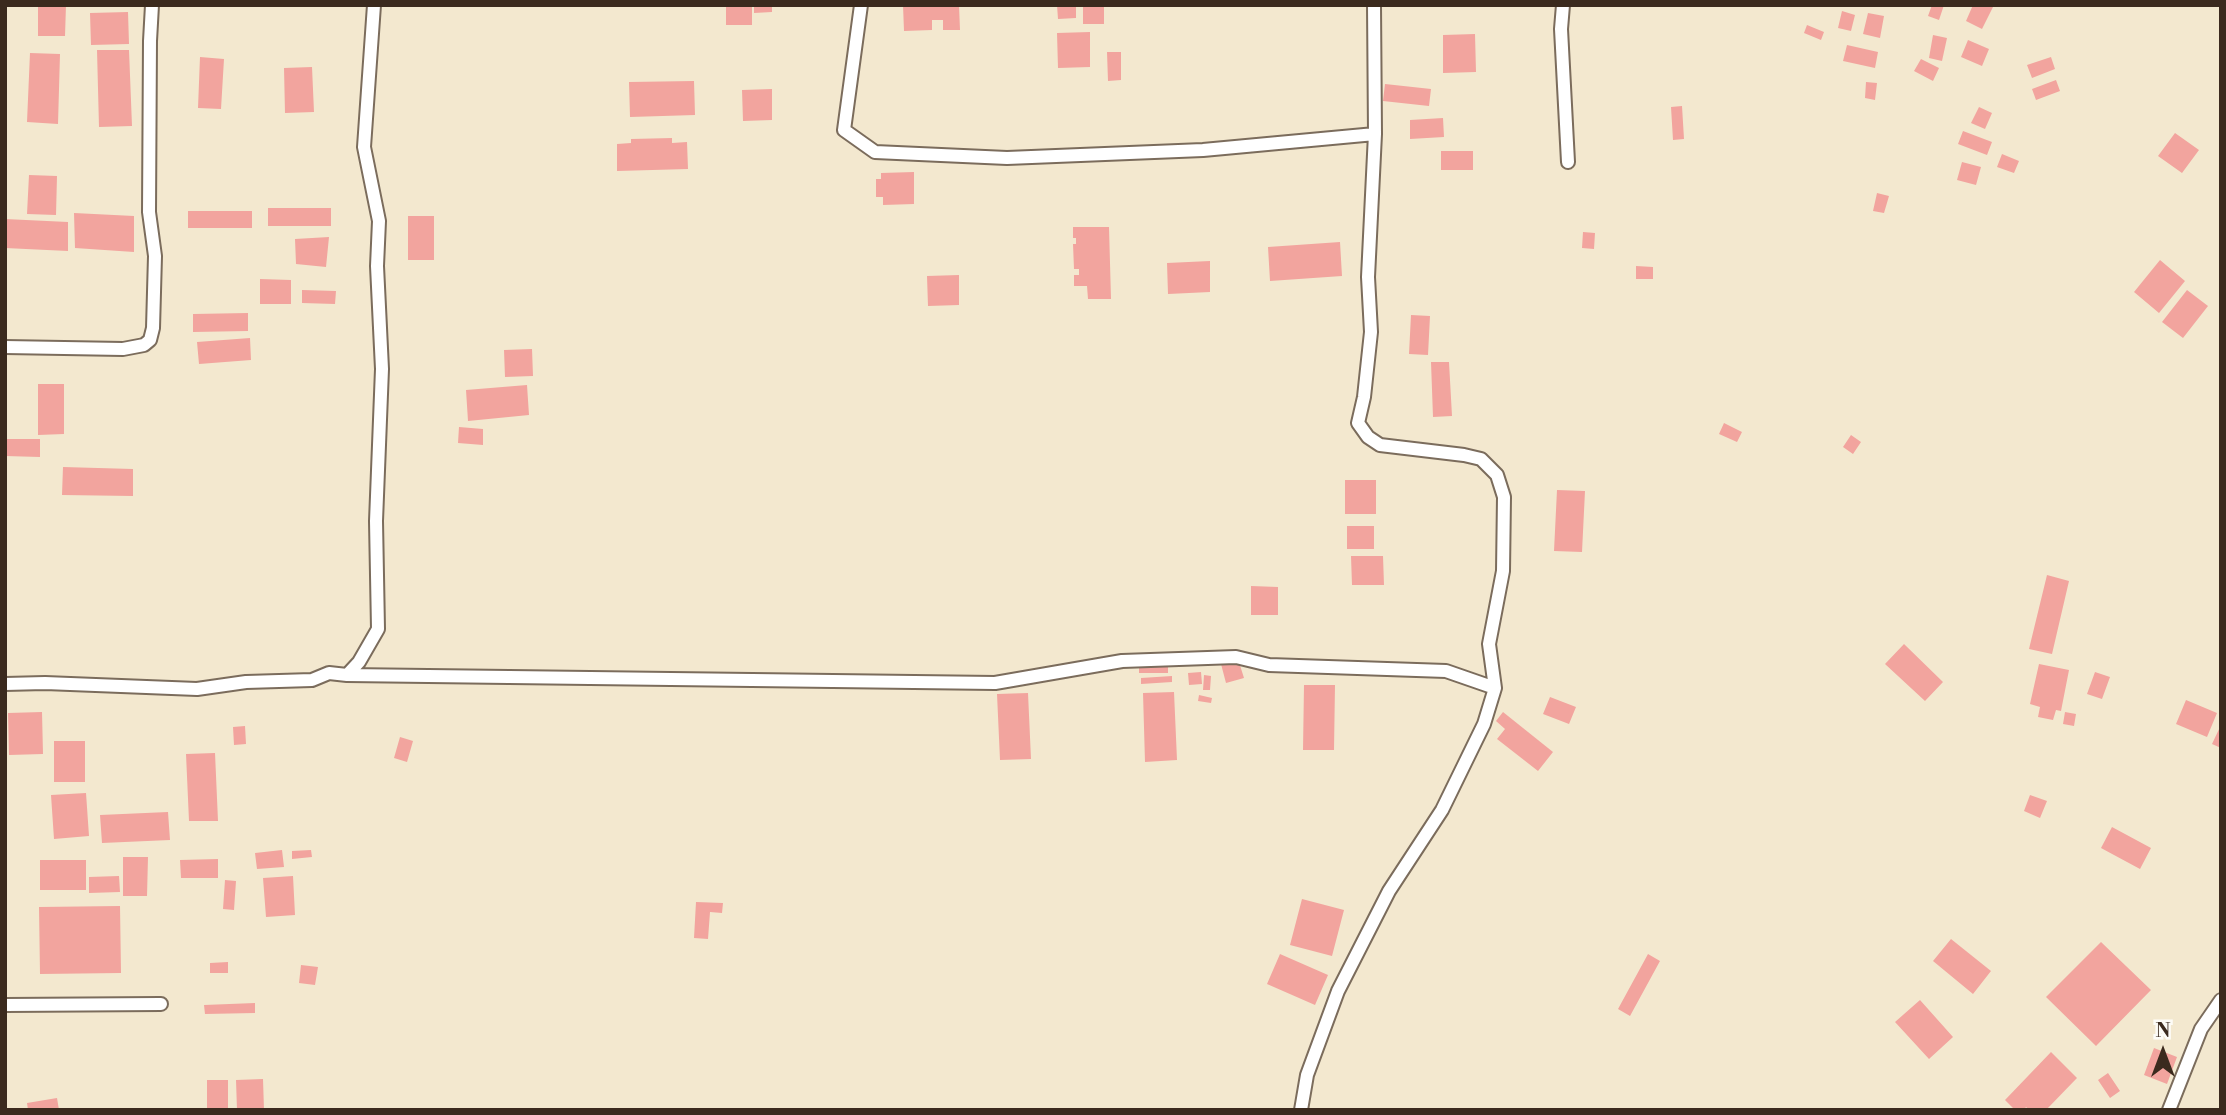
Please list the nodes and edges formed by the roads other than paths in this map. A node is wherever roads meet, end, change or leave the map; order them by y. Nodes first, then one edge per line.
1 (152, 5) edge
2 (374, 5) edge
3 (861, 5) edge
4 (1374, 5) edge
5 (1563, 5) edge
6 (1375, 134) junction
7 (1568, 162) dead end
8 (5, 347) edge
9 (347, 675) junction
10 (5, 684) edge
11 (1495, 688) junction
12 (2221, 1000) edge
13 (161, 1004) dead end
14 (5, 1005) edge
15 (1301, 1110) edge
16 (2169, 1110) edge

1 - 8 street
2 - 9 street
3 - 6 street
4 - 6 street
5 - 7 street
6 - 11 street
9 - 10 street
9 - 11 street
11 - 15 street
12 - 16 street
13 - 14 street

